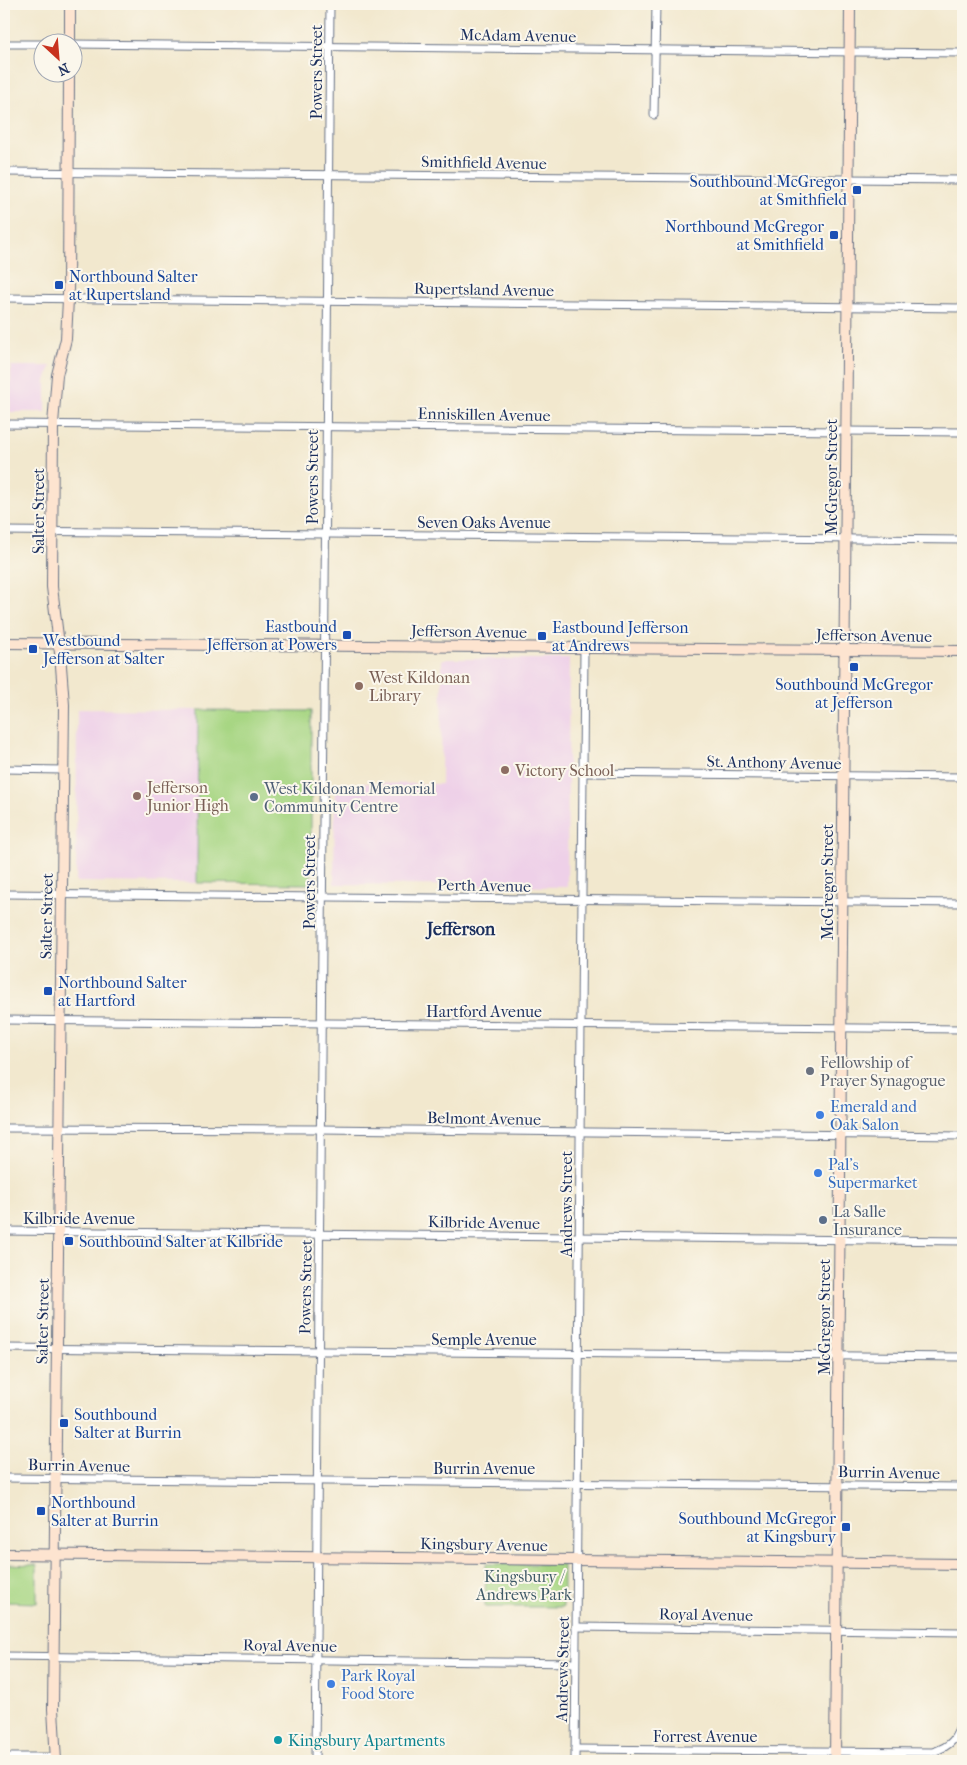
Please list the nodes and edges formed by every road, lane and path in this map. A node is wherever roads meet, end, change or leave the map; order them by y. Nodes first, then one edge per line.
1 (70, 4) edge
2 (330, 4) edge
3 (656, 4) edge
4 (850, 4) edge
5 (71, 32) edge
6 (82, 43) edge
7 (4, 44) edge
8 (32, 44) edge
9 (330, 47) junction
10 (655, 50) junction
11 (849, 52) junction
12 (963, 53) edge
13 (69, 82) edge
14 (654, 115) dead end
15 (4, 172) edge
16 (69, 173) junction
17 (328, 174) junction
18 (848, 179) junction
19 (963, 180) edge
20 (4, 298) edge
21 (68, 299) junction
22 (327, 301) junction
23 (848, 306) junction
24 (963, 308) edge
25 (4, 424) edge
26 (53, 424) junction
27 (326, 427) junction
28 (846, 432) junction
29 (963, 432) edge
30 (4, 531) edge
31 (53, 532) junction
32 (325, 534) junction
33 (845, 539) junction
34 (963, 540) edge
35 (4, 643) edge
36 (59, 644) junction
37 (324, 644) junction
38 (584, 647) junction
39 (843, 649) junction
40 (963, 651) edge
41 (4, 769) edge
42 (63, 770) junction
43 (584, 773) junction
44 (843, 776) junction
45 (963, 777) edge
46 (4, 894) edge
47 (62, 894) junction
48 (322, 897) junction
49 (582, 900) junction
50 (842, 902) junction
51 (963, 903) edge
52 (4, 1020) edge
53 (60, 1020) junction
54 (321, 1024) junction
55 (580, 1025) junction
56 (842, 1028) junction
57 (963, 1029) edge
58 (4, 1128) edge
59 (59, 1129) junction
60 (320, 1129) junction
61 (580, 1133) junction
62 (841, 1135) junction
63 (963, 1136) edge
64 (4, 1231) edge
65 (58, 1232) junction
66 (319, 1234) junction
67 (579, 1237) junction
68 (839, 1240) junction
69 (963, 1242) edge
70 (4, 1348) edge
71 (57, 1348) junction
72 (318, 1352) junction
73 (578, 1353) junction
74 (838, 1356) junction
75 (963, 1357) edge
76 (4, 1478) edge
77 (55, 1478) junction
78 (317, 1481) junction
79 (578, 1482) junction
80 (837, 1486) junction
81 (963, 1487) edge
82 (4, 1554) edge
83 (54, 1555) junction
84 (317, 1557) junction
85 (577, 1560) junction
86 (836, 1563) junction
87 (963, 1564) edge
88 (576, 1626) junction
89 (836, 1629) junction
90 (963, 1632) edge
91 (4, 1656) edge
92 (53, 1657) junction
93 (316, 1659) junction
94 (575, 1662) junction
95 (963, 1719) edge
96 (575, 1749) junction
97 (835, 1756) edge
98 (4, 1757) edge
99 (55, 1759) edge
100 (315, 1761) edge
101 (575, 1761) edge

1 - 5 main road
2 - 9 street, Powers Street
3 - 10 street
4 - 11 main road, McGregor Street
6 - 9 street, McAdam Avenue
7 - 8 street
9 - 10 street, McAdam Avenue
9 - 17 street, Powers Street
10 - 11 street, McAdam Avenue
10 - 14 street
11 - 12 street, McAdam Avenue
11 - 18 main road, McGregor Street
13 - 16 main road, Salter Street
15 - 16 street, Smithfield Avenue
16 - 17 street, Smithfield Avenue
16 - 21 main road, Salter Street
17 - 18 street, Smithfield Avenue
17 - 22 street, Powers Street
18 - 19 street, Smithfield Avenue
18 - 23 main road, McGregor Street
20 - 21 street, Rupertsland Avenue
21 - 22 street, Rupertsland Avenue
21 - 26 main road, Salter Street
22 - 23 street, Rupertsland Avenue
22 - 27 street, Powers Street
23 - 24 street, Rupertsland Avenue
23 - 28 main road, McGregor Street
25 - 26 street, Enniskillen Avenue
26 - 27 street, Enniskillen Avenue
26 - 31 main road, Salter Street
27 - 28 street, Enniskillen Avenue
27 - 32 street, Powers Street
28 - 29 street, Enniskillen Avenue
28 - 33 main road, McGregor Street
30 - 31 street, Seven Oaks Avenue
31 - 32 street, Seven Oaks Avenue
31 - 36 main road, Salter Street
32 - 33 street, Seven Oaks Avenue
32 - 37 street, Powers Street
33 - 34 street, Seven Oaks Avenue
33 - 39 main road, McGregor Street
35 - 36 main road, Jefferson Avenue
36 - 37 main road, Jefferson Avenue
36 - 42 main road, Salter Street
37 - 38 main road, Jefferson Avenue
37 - 48 street, Powers Street
38 - 39 main road, Jefferson Avenue
38 - 43 street, Andrews Street
39 - 40 main road, Jefferson Avenue
39 - 44 main road, McGregor Street
41 - 42 street
42 - 47 main road, Salter Street
43 - 44 street, St. Anthony Avenue
43 - 49 street, Andrews Street
44 - 45 street, St. Anthony Avenue
44 - 50 main road, McGregor Street
46 - 47 street, Perth Avenue
47 - 48 street, Perth Avenue
47 - 53 main road, Salter Street
48 - 49 street, Perth Avenue
48 - 54 street, Powers Street
49 - 50 street, Perth Avenue
49 - 55 street, Andrews Street
50 - 51 street, Perth Avenue
50 - 56 main road, McGregor Street
52 - 53 street, Hartford Avenue
53 - 54 street, Hartford Avenue
53 - 59 main road, Salter Street
54 - 55 street, Hartford Avenue
54 - 60 street, Powers Street
55 - 56 street, Hartford Avenue
55 - 61 street, Andrews Street
56 - 57 street, Hartford Avenue
56 - 62 main road, McGregor Street
58 - 59 street, Belmont Avenue
59 - 60 street, Belmont Avenue
59 - 65 main road, Salter Street
60 - 61 street, Belmont Avenue
60 - 66 street, Powers Street
61 - 62 street, Belmont Avenue
61 - 67 street, Andrews Street
62 - 63 street, Belmont Avenue
62 - 68 main road, McGregor Street
64 - 65 street, Kilbride Avenue
65 - 66 street, Kilbride Avenue
65 - 71 main road, Salter Street
66 - 67 street, Kilbride Avenue
66 - 72 street, Powers Street
67 - 68 street, Kilbride Avenue
67 - 73 street, Andrews Street
68 - 69 street, Kilbride Avenue
68 - 74 main road, McGregor Street
70 - 71 street, Semple Avenue
71 - 72 street, Semple Avenue
71 - 77 main road, Salter Street
72 - 73 street, Semple Avenue
72 - 78 street, Powers Street
73 - 74 street, Semple Avenue
73 - 79 street, Andrews Street
74 - 75 street, Semple Avenue
74 - 80 main road, McGregor Street
76 - 77 street, Burrin Avenue
77 - 78 street, Burrin Avenue
77 - 83 main road, Salter Street
78 - 79 street, Burrin Avenue
78 - 84 street, Powers Street
79 - 80 street, Burrin Avenue
79 - 85 street, Andrews Street
80 - 81 street, Burrin Avenue
80 - 86 main road, McGregor Street
82 - 83 main road, Kingsbury Avenue
83 - 84 main road, Kingsbury Avenue
83 - 92 main road, Salter Street
84 - 85 main road, Kingsbury Avenue
84 - 93 street, Powers Street
85 - 86 main road, Kingsbury Avenue
85 - 88 street, Andrews Street
86 - 87 main road, Kingsbury Avenue
86 - 89 main road, McGregor Street
88 - 89 street, Royal Avenue
88 - 94 street, Andrews Street
89 - 90 street, Royal Avenue
89 - 97 main road, McGregor Street
91 - 92 street, Royal Avenue
92 - 93 street, Royal Avenue
92 - 99 main road, Salter Street
93 - 94 street, Royal Avenue
93 - 100 street, Powers Street
94 - 96 street, Andrews Street
95 - 97 street, Forrest Avenue
96 - 97 street, Forrest Avenue
96 - 101 street, Andrews Street
98 - 99 street

